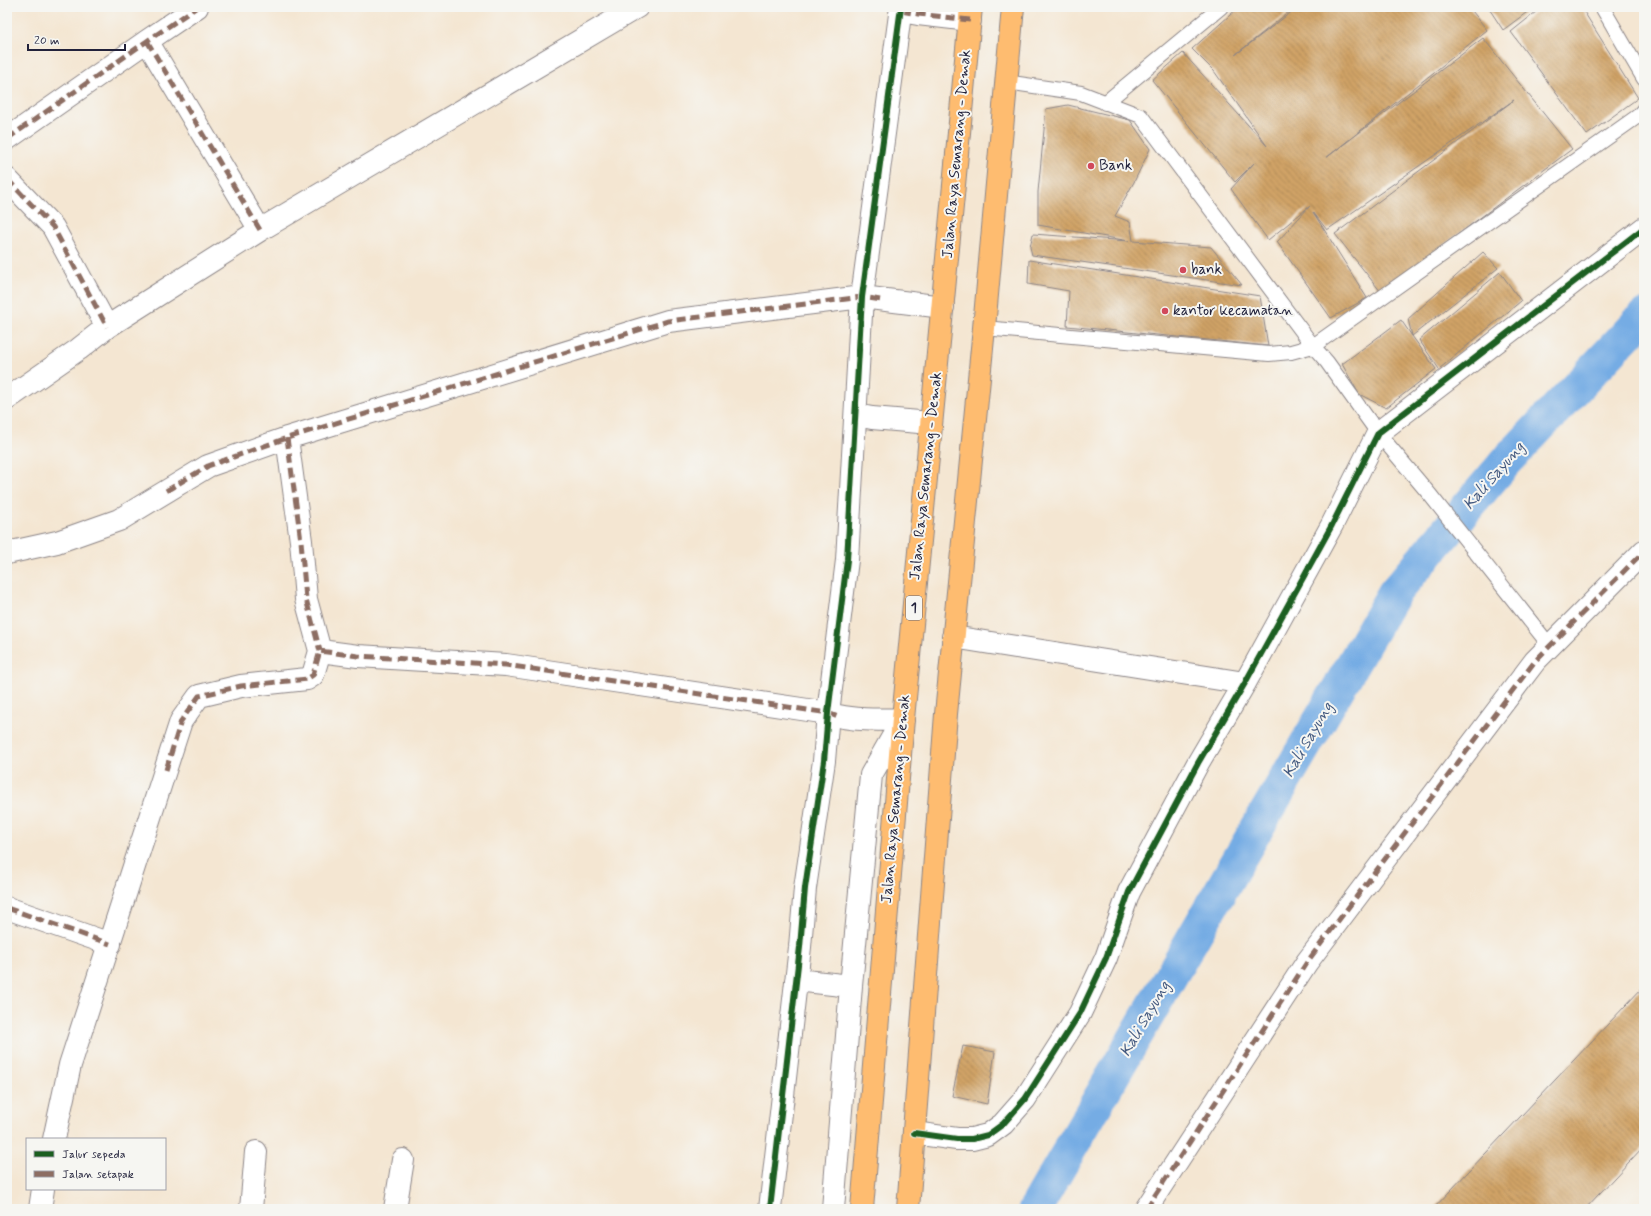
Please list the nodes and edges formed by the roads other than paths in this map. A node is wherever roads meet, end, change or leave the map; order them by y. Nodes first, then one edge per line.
1 (197, 7) edge
2 (637, 7) edge
3 (1014, 7) edge
4 (1221, 7) edge
5 (1602, 7) edge
6 (906, 11) edge
7 (965, 15) edge
8 (147, 40) junction
9 (1644, 79) edge
10 (1006, 82) junction
11 (1106, 103) junction
12 (1644, 109) edge
13 (7, 139) edge
14 (7, 179) edge
15 (1644, 228) edge
16 (260, 230) junction
17 (872, 298) junction
18 (934, 306) junction
19 (107, 326) junction
20 (984, 328) junction
21 (1313, 346) junction
22 (7, 399) edge
23 (864, 416) junction
24 (922, 422) junction
25 (1378, 433) junction
26 (287, 438) junction
27 (1644, 551) edge
28 (7, 553) edge
29 (953, 637) junction
30 (1550, 646) junction
31 (320, 651) junction
32 (1245, 683) junction
33 (833, 715) junction
34 (896, 719) junction
35 (7, 908) edge
36 (110, 944) junction
37 (802, 980) junction
38 (843, 985) junction
39 (847, 1036) junction
40 (876, 1038) junction
41 (914, 1133) junction
42 (54, 1138) edge
43 (256, 1152) dead end
44 (403, 1160) dead end
45 (43, 1190) edge
46 (40, 1209) edge
47 (251, 1209) edge
48 (395, 1209) edge
49 (770, 1209) edge
50 (833, 1209) edge
51 (862, 1209) edge
52 (908, 1209) edge
53 (1146, 1209) edge

1 - 8 street
2 - 16 street
3 - 10 highway
4 - 11 lane
5 - 9 lane
6 - 7 street
6 - 17 street
7 - 18 highway, Jalan Raya Semarang - Demak / 1
8 - 13 street
8 - 16 street
10 - 11 lane
10 - 20 highway
11 - 21 lane
12 - 21 lane
14 - 19 street
15 - 25 street
16 - 19 street
17 - 18 street
17 - 23 street
17 - 26 street
18 - 24 highway, Jalan Raya Semarang - Demak / 1
19 - 22 street
20 - 21 lane
20 - 29 highway
21 - 25 lane
23 - 24 street
23 - 33 street
24 - 34 highway, Jalan Raya Semarang - Demak / 1
25 - 30 lane
25 - 32 street
26 - 28 street
26 - 31 street
27 - 30 street
29 - 32 street
29 - 41 highway
30 - 53 street
31 - 33 street
31 - 36 street
32 - 41 street
33 - 34 street
33 - 37 street
34 - 38 street
34 - 40 highway, Jalan Raya Semarang - Demak / 1
35 - 36 street
36 - 42 street
37 - 38 street
37 - 49 street
38 - 39 street
39 - 40 street
39 - 50 street
40 - 51 highway, Jalan Raya Semarang - Demak / 1
41 - 52 highway
43 - 47 street
44 - 48 street
45 - 46 street

